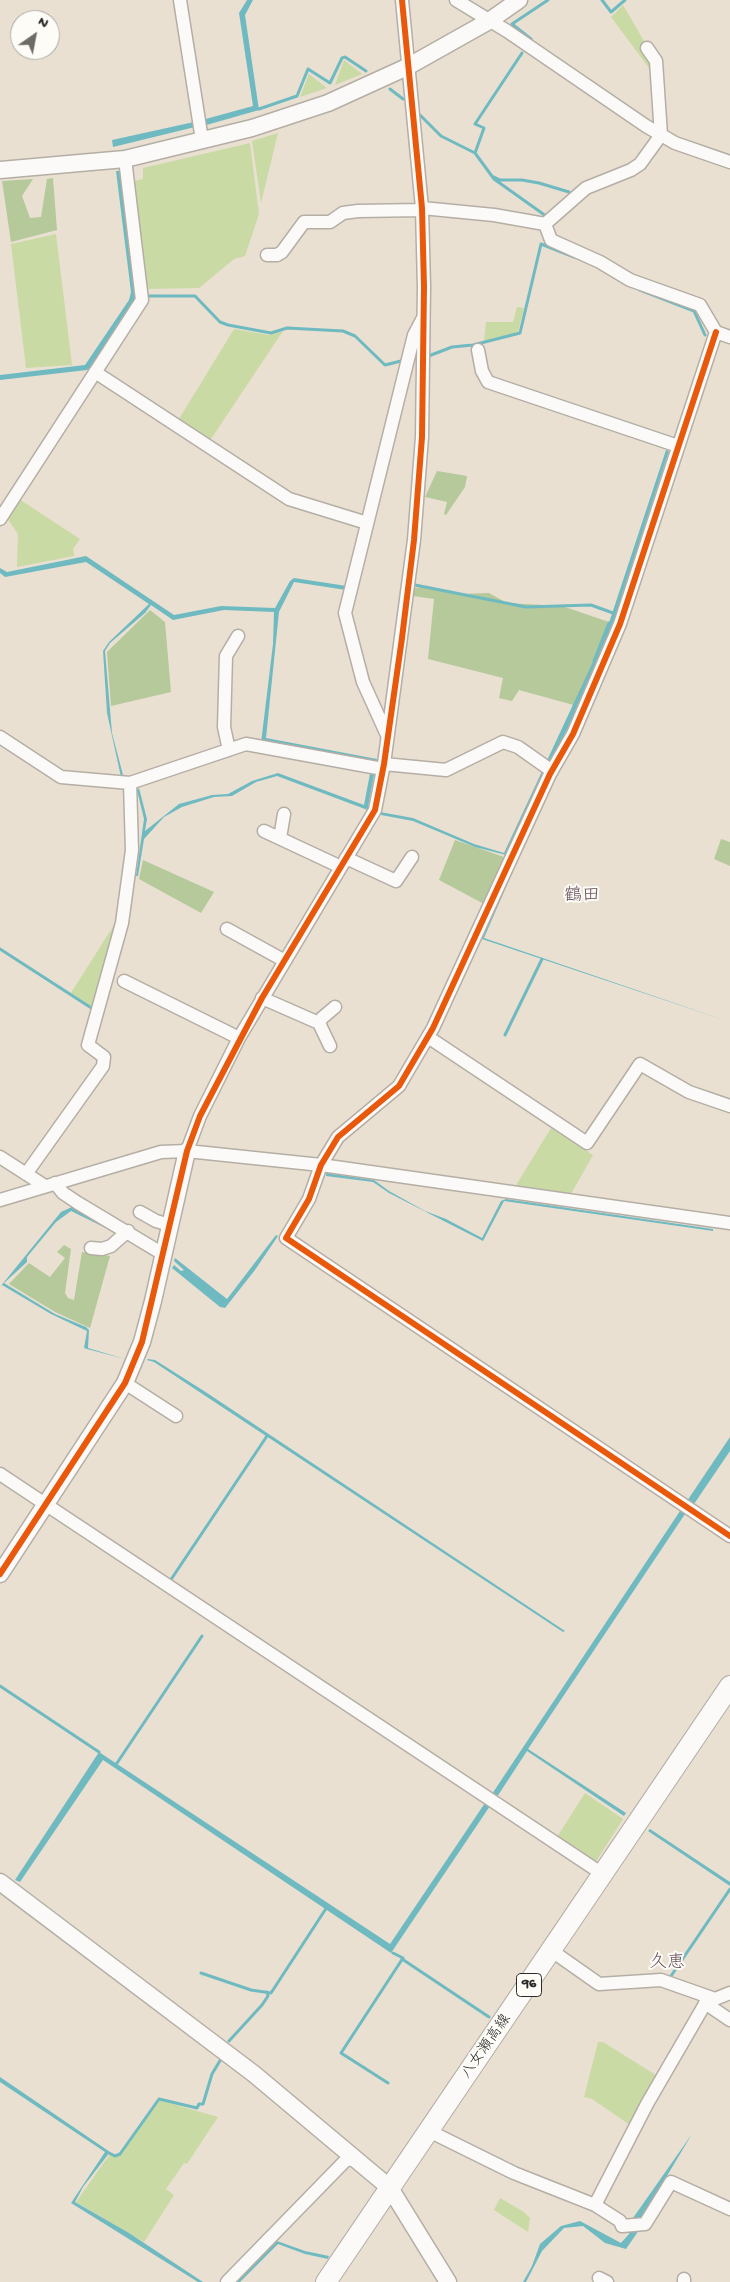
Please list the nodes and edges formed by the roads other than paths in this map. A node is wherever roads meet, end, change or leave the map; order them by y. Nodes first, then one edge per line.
1 (180, 0) edge
2 (402, 0) edge
3 (456, 0) edge
4 (519, 0) edge
5 (489, 21) junction
6 (647, 48) dead end
7 (407, 67) junction
8 (661, 135) junction
9 (202, 140) junction
10 (125, 159) junction
11 (730, 162) edge
12 (0, 170) edge
13 (422, 209) junction
14 (545, 224) junction
15 (267, 255) dead end
16 (424, 318) junction
17 (716, 332) junction
18 (730, 337) edge
19 (478, 350) dead end
20 (95, 372) junction
21 (678, 446) junction
22 (0, 519) edge
23 (367, 523) junction
24 (238, 636) dead end
25 (387, 735) junction
26 (0, 737) edge
27 (229, 750) junction
28 (384, 766) junction
29 (552, 771) junction
30 (130, 783) junction
31 (284, 814) dead end
32 (264, 831) dead end
33 (280, 838) junction
34 (412, 857) dead end
35 (344, 862) junction
36 (227, 929) dead end
37 (285, 961) junction
38 (124, 981) dead end
39 (262, 998) junction
40 (335, 1007) dead end
41 (319, 1023) junction
42 (428, 1037) junction
43 (239, 1038) junction
44 (330, 1046) dead end
45 (730, 1106) edge
46 (187, 1151) junction
47 (0, 1157) edge
48 (321, 1166) junction
49 (26, 1174) junction
50 (50, 1184) junction
51 (0, 1200) edge
52 (140, 1212) dead end
53 (730, 1223) edge
54 (170, 1225) junction
55 (128, 1231) junction
56 (91, 1248) dead end
57 (163, 1254) junction
58 (124, 1383) junction
59 (176, 1416) dead end
60 (0, 1474) edge
61 (46, 1505) junction
62 (730, 1536) edge
63 (0, 1574) edge
64 (730, 1686) edge
65 (604, 1875) junction
66 (0, 1882) edge
67 (552, 1952) junction
68 (730, 1993) edge
69 (707, 2000) junction
70 (730, 2020) edge
71 (429, 2131) junction
72 (354, 2158) junction
73 (390, 2188) junction
74 (595, 2205) junction
75 (730, 2209) edge
76 (227, 2282) edge
77 (326, 2282) edge
78 (448, 2282) edge

1 - 9 street
2 - 7 street
3 - 5 street
4 - 5 street
5 - 7 street
5 - 8 street
6 - 8 street
7 - 9 street
7 - 13 street
8 - 11 street
8 - 14 street
9 - 10 street
10 - 12 street
10 - 20 street
13 - 14 street
13 - 15 street
13 - 16 street
14 - 17 street
16 - 23 street
16 - 25 street
17 - 18 street
17 - 21 street
19 - 21 street
20 - 22 street
20 - 23 street
21 - 29 street
23 - 25 street
24 - 27 street
25 - 28 street
26 - 30 street
27 - 28 street
27 - 30 street
28 - 29 street
28 - 35 street
29 - 42 street
30 - 49 street
31 - 33 street
32 - 33 street
33 - 35 street
34 - 35 street
35 - 37 street
36 - 37 street
37 - 39 street
38 - 43 street
39 - 41 street
39 - 43 street
40 - 41 street
41 - 44 street
42 - 45 street
42 - 48 street
43 - 46 street
46 - 48 street
46 - 50 street
46 - 54 street
47 - 49 street
48 - 53 street
48 - 62 street
49 - 50 street
50 - 51 street
50 - 55 street
52 - 54 street
54 - 57 street
55 - 56 street
55 - 57 street
57 - 58 street
58 - 59 street
58 - 61 street
60 - 61 street
61 - 63 street
61 - 65 street
64 - 65 main road, 八女瀬高線 / 96
65 - 67 main road, 八女瀬高線 / 96
66 - 72 street
67 - 69 street
67 - 71 main road, 八女瀬高線 / 96
68 - 69 street
69 - 70 street
69 - 74 street
71 - 73 main road, 八女瀬高線 / 96
71 - 74 street
72 - 73 street
72 - 76 street
73 - 77 main road, 八女瀬高線 / 96
73 - 78 street
74 - 75 street

